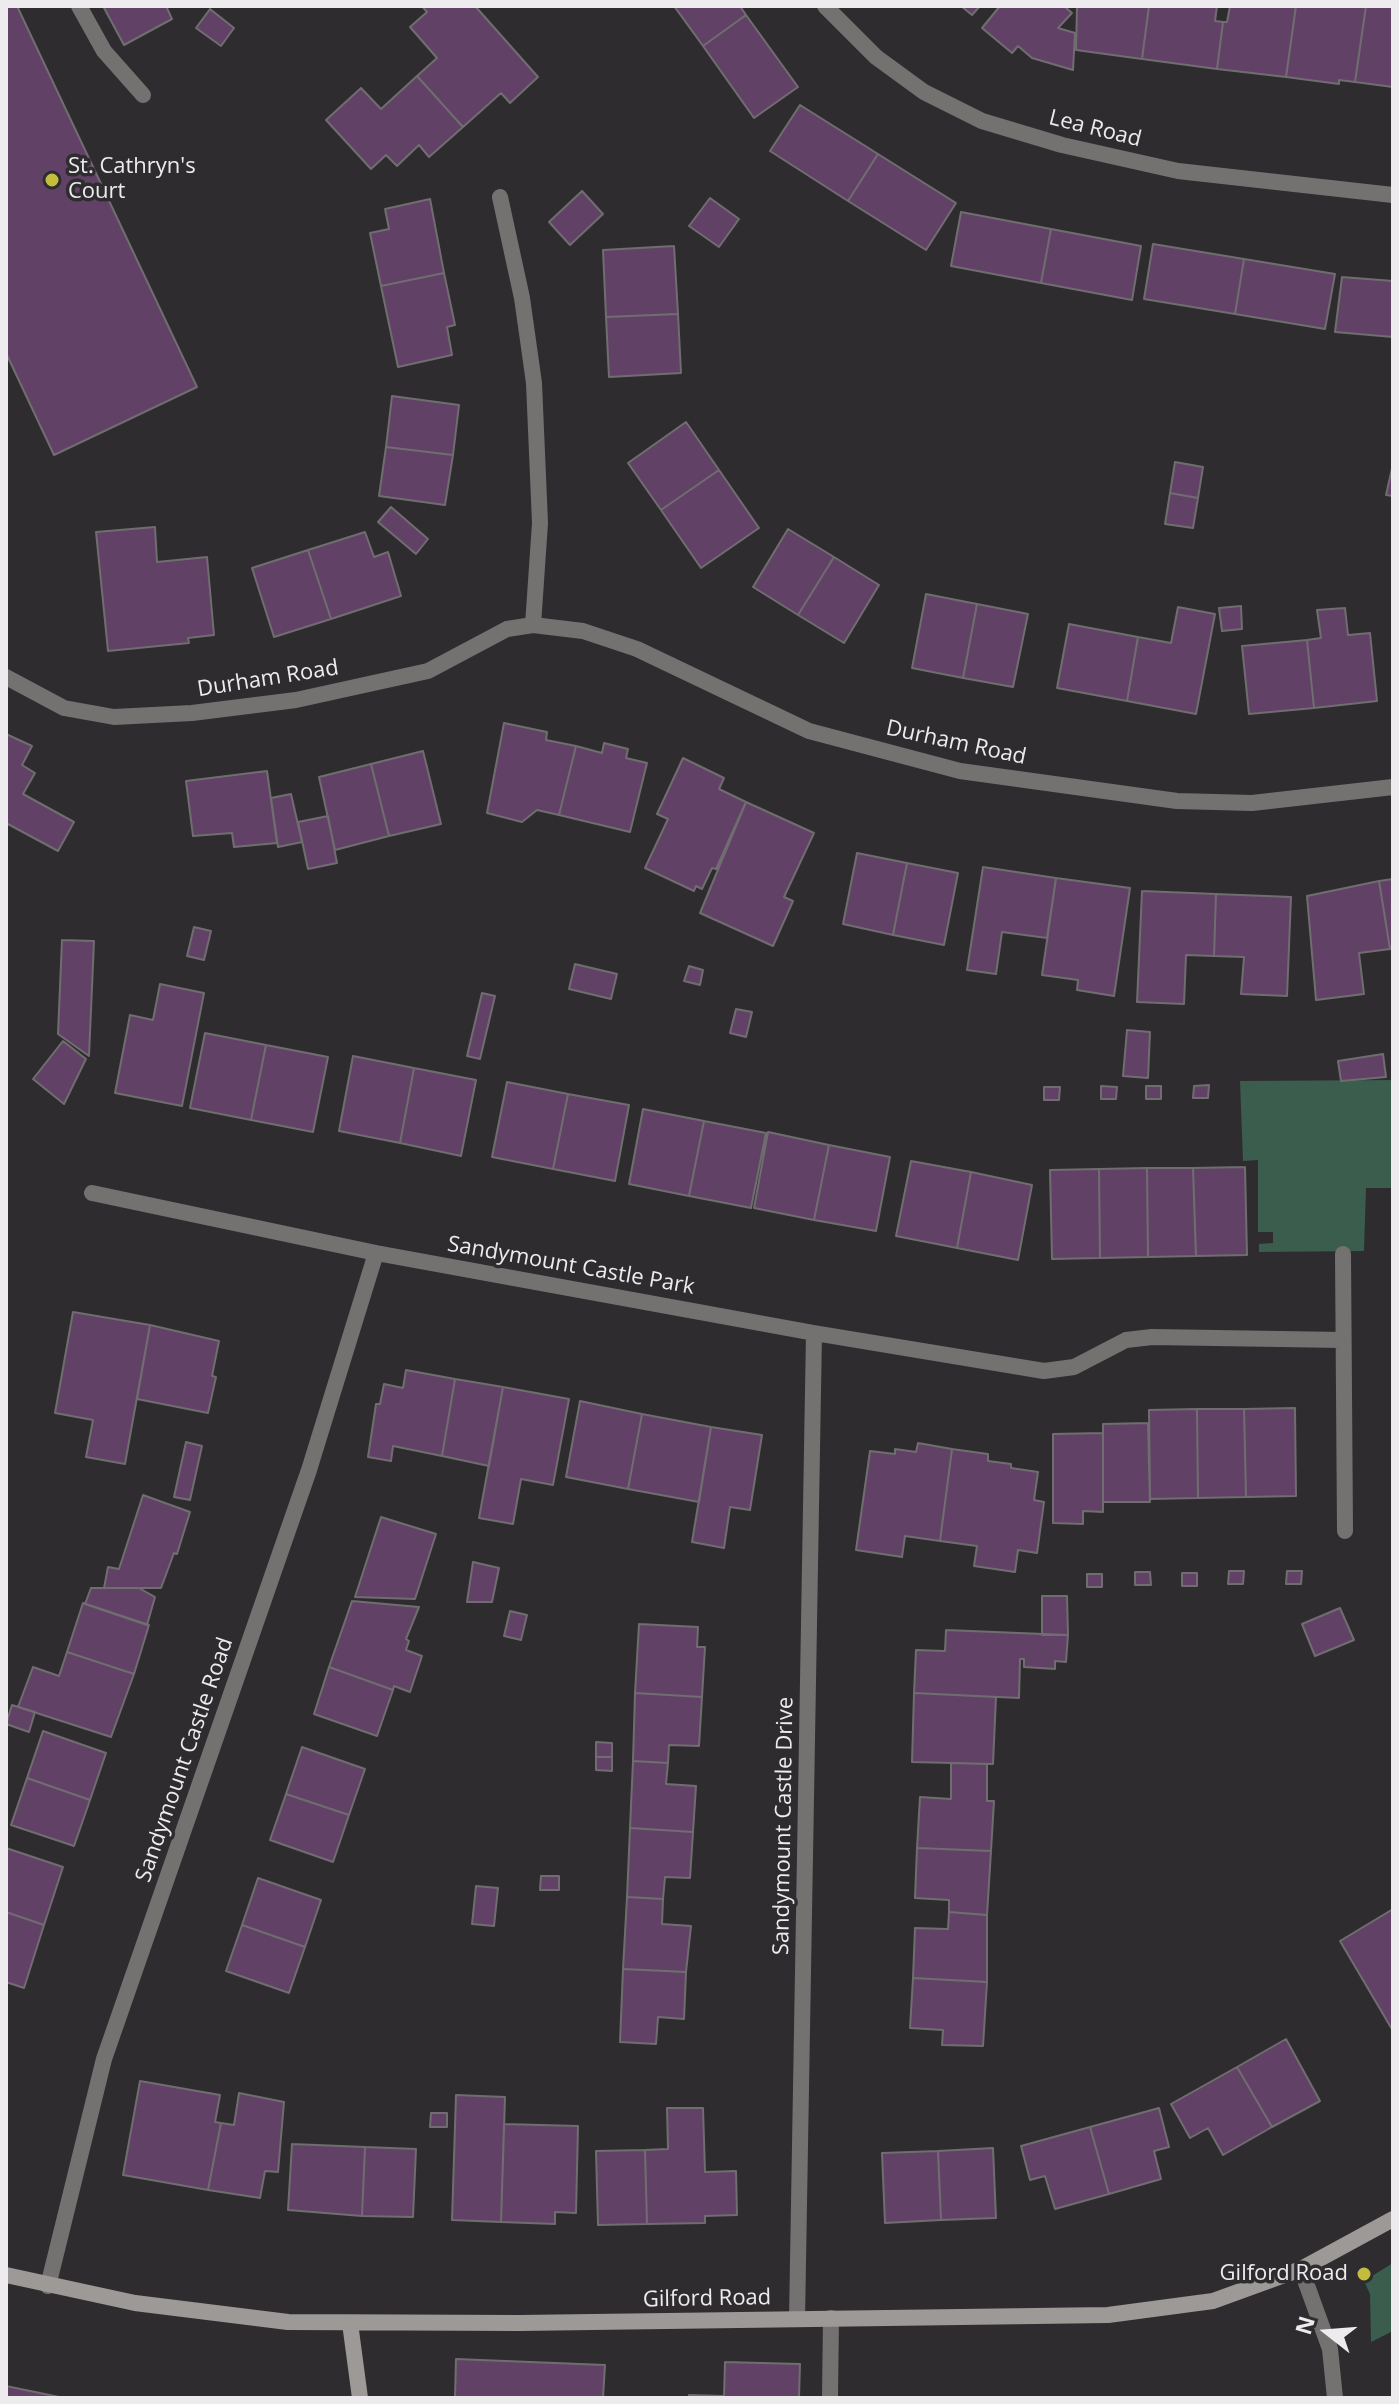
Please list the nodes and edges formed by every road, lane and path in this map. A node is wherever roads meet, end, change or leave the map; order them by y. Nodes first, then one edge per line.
1 (79, 6) edge
2 (825, 6) edge
3 (143, 95) dead end
4 (1393, 195) edge
5 (500, 197) dead end
6 (533, 625) junction
7 (6, 677) edge
8 (1393, 787) edge
9 (92, 1193) dead end
10 (376, 1253) junction
11 (1343, 1254) dead end
12 (814, 1333) junction
13 (1343, 1340) junction
14 (1345, 1531) dead end
15 (1393, 2219) edge
16 (1301, 2269) junction
17 (6, 2275) edge
18 (48, 2286) junction
19 (831, 2318) junction
20 (797, 2319) junction
21 (350, 2323) junction
22 (360, 2398) edge
23 (830, 2398) edge
24 (1335, 2398) edge

1 - 3 street
2 - 4 street, Lea Road
5 - 6 street
6 - 7 street, Durham Road
6 - 8 street, Durham Road
9 - 10 street, Sandymount Castle Park
10 - 12 street, Sandymount Castle Park
10 - 18 street, Sandymount Castle Road
11 - 13 street
12 - 13 street, Sandymount Castle Park
12 - 20 street, Sandymount Castle Drive
13 - 14 street
15 - 16 street, Gilford Road
16 - 19 street, Gilford Road
16 - 24 street
17 - 18 street, Gilford Road
18 - 21 street, Gilford Road
19 - 20 street, Gilford Road
19 - 23 street
20 - 21 street, Gilford Road
21 - 22 street

